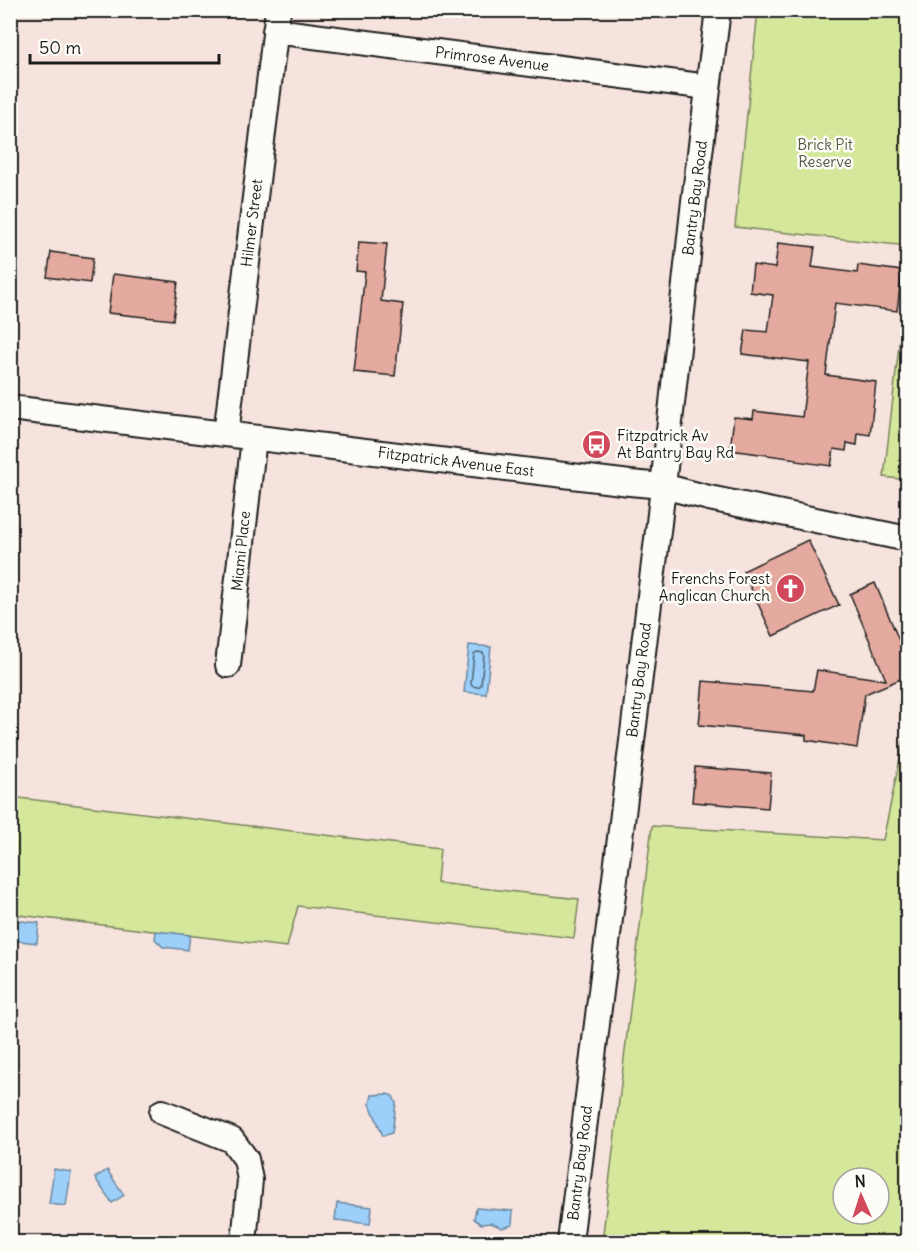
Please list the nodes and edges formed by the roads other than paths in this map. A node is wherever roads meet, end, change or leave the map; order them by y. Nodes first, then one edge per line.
1 (718, 10) edge
2 (277, 21) edge
3 (708, 87) junction
4 (10, 408) edge
5 (226, 435) junction
6 (254, 438) junction
7 (663, 486) junction
8 (898, 537) dead end
9 (228, 665) dead end
10 (162, 1112) dead end
11 (244, 1242) edge
12 (570, 1242) edge

1 - 3 street, Bantry Bay Road
2 - 3 street, Primrose Avenue
2 - 5 street, Hilmer Street
3 - 7 street, Bantry Bay Road
4 - 5 street, Fitzpatrick Avenue East
5 - 6 street, Fitzpatrick Avenue East
6 - 7 street, Fitzpatrick Avenue East
6 - 9 street, Miami Place
7 - 8 street, Fitzpatrick Avenue East
7 - 12 street, Bantry Bay Road
10 - 11 street

